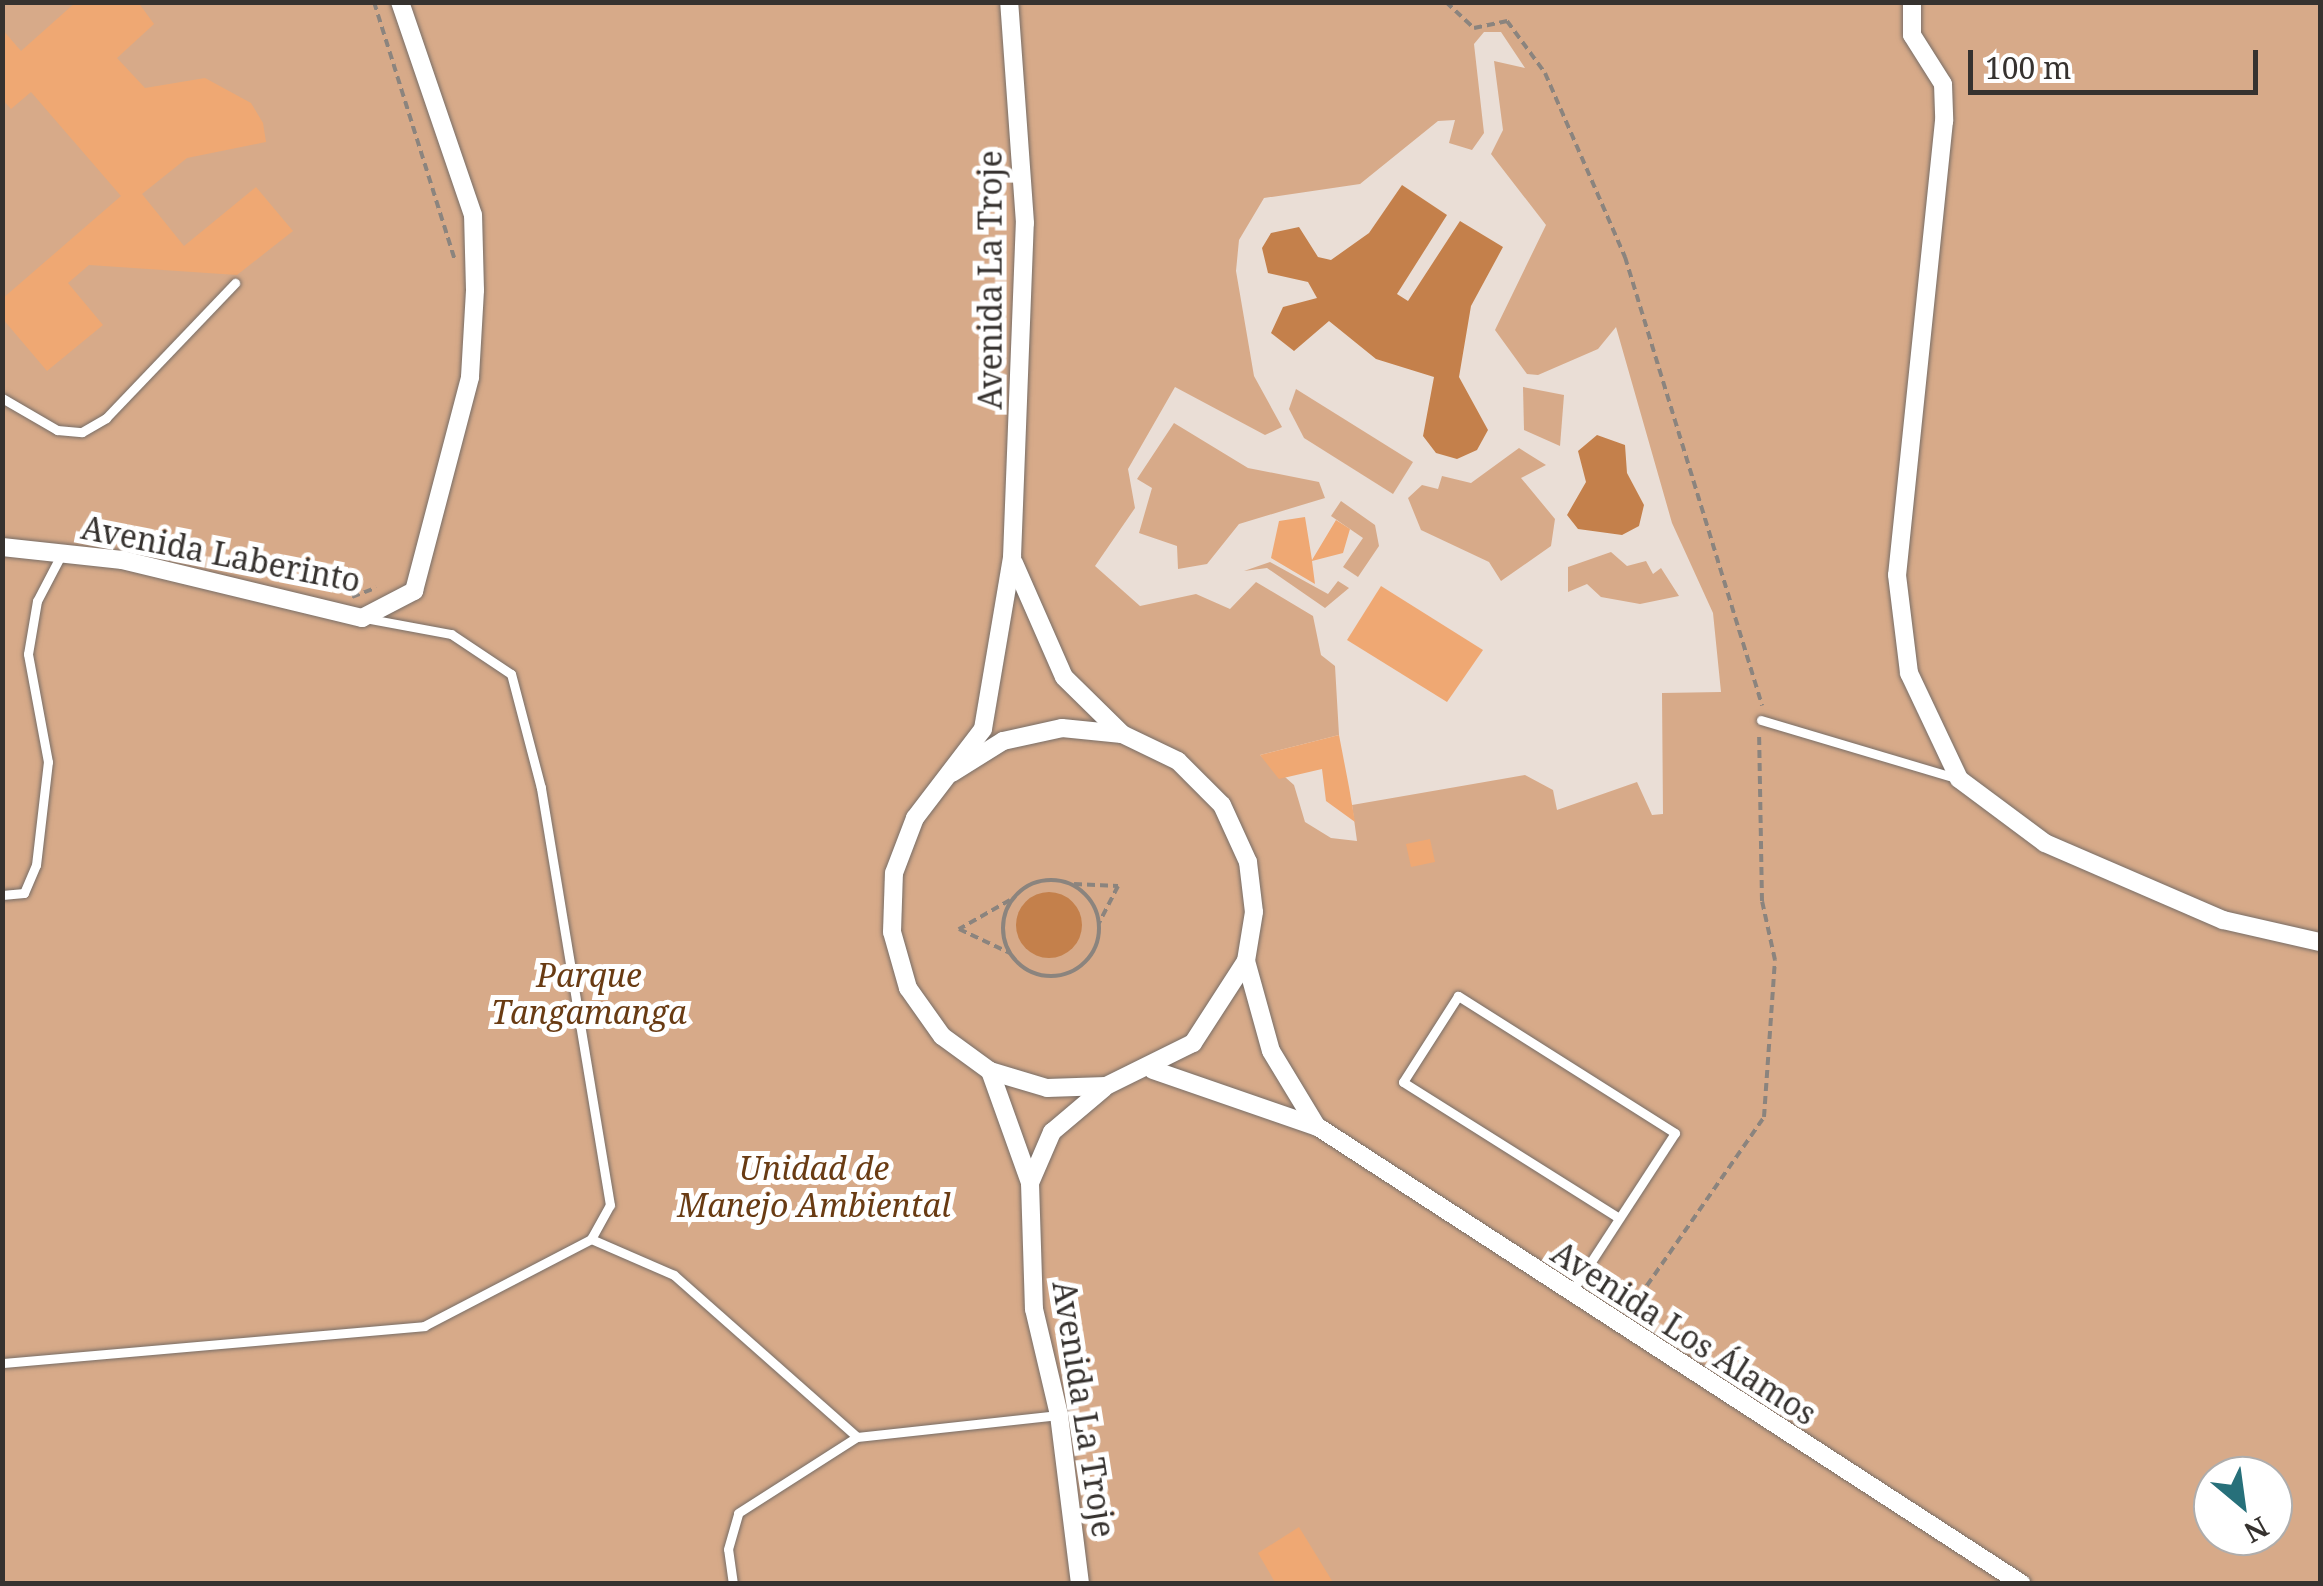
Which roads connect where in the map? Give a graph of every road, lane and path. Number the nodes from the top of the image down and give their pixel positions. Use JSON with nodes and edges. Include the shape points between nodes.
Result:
{"nodes":[{"id":1,"x":374,"y":2,"type":"edge"},
{"id":2,"x":400,"y":2,"type":"edge"},
{"id":3,"x":1009,"y":2,"type":"edge"},
{"id":4,"x":1446,"y":2,"type":"edge"},
{"id":5,"x":1912,"y":2,"type":"edge"},
{"id":6,"x":459,"y":274,"type":"dead end"},
{"id":7,"x":235,"y":282,"type":"dead end"},
{"id":8,"x":2,"y":398,"type":"edge"},
{"id":9,"x":2,"y":547,"type":"edge"},
{"id":10,"x":62,"y":552,"type":"junction"},
{"id":11,"x":1012,"y":558,"type":"junction"},
{"id":12,"x":382,"y":586,"type":"dead end"},
{"id":13,"x":346,"y":599,"type":"dead end"},
{"id":14,"x":362,"y":618,"type":"junction"},
{"id":15,"x":1760,"y":720,"type":"junction"},
{"id":16,"x":1122,"y":734,"type":"junction"},
{"id":17,"x":952,"y":773,"type":"junction"},
{"id":18,"x":1959,"y":779,"type":"junction"},
{"id":19,"x":1071,"y":884,"type":"junction"},
{"id":20,"x":2,"y":895,"type":"edge"},
{"id":21,"x":1014,"y":897,"type":"junction"},
{"id":22,"x":1099,"y":923,"type":"junction"},
{"id":23,"x":2320,"y":942,"type":"edge"},
{"id":24,"x":1010,"y":954,"type":"junction"},
{"id":25,"x":1246,"y":961,"type":"junction"},
{"id":26,"x":1153,"y":1070,"type":"junction"},
{"id":27,"x":990,"y":1071,"type":"junction"},
{"id":28,"x":1106,"y":1086,"type":"junction"},
{"id":29,"x":1318,"y":1127,"type":"junction"},
{"id":30,"x":1030,"y":1183,"type":"junction"},
{"id":31,"x":1619,"y":1218,"type":"junction"},
{"id":32,"x":591,"y":1239,"type":"junction"},
{"id":33,"x":1568,"y":1296,"type":"junction"},
{"id":34,"x":1617,"y":1327,"type":"junction"},
{"id":35,"x":2,"y":1363,"type":"edge"},
{"id":36,"x":1059,"y":1415,"type":"junction"},
{"id":37,"x":857,"y":1438,"type":"junction"},
{"id":38,"x":733,"y":1584,"type":"edge"},
{"id":39,"x":1080,"y":1584,"type":"edge"},
{"id":40,"x":2022,"y":1584,"type":"edge"}],
"edges":[{"from":1,"to":6,"type":"path"},
{"from":2,"to":14,"type":"street","name":"Avenida Laberinto","via":[[473,215],[470,378],[414,591]]},
{"from":3,"to":11,"type":"street","name":"Avenida La Troje","via":[[1025,224]]},
{"from":4,"to":15,"type":"path","via":[[1474,28],[1508,21],[1546,74],[1625,256],[1741,616]]},
{"from":5,"to":18,"type":"street","via":[[1912,35],[1943,84],[1944,121],[1900,528],[1900,622],[1908,673]]},
{"from":7,"to":8,"type":"lane","via":[[106,418],[82,432],[57,430]]},
{"from":9,"to":10,"type":"street","name":"Avenida Laberinto"},
{"from":10,"to":14,"type":"street","name":"Avenida Laberinto"},
{"from":10,"to":20,"type":"lane","via":[[38,601],[28,654],[48,762],[36,865],[24,893]]},
{"from":11,"to":16,"type":"street","name":"Avenida La Troje","via":[[1064,678]]},
{"from":11,"to":17,"type":"street","name":"Avenida La Troje","via":[[996,684],[983,729]]},
{"from":12,"to":13,"type":"path"},
{"from":14,"to":32,"type":"lane","via":[[452,634],[511,674],[541,788],[610,1205]]},
{"from":15,"to":18,"type":"lane"},
{"from":15,"to":34,"type":"path","via":[[1762,901],[1775,960],[1764,1118]]},
{"from":16,"to":17,"type":"street","via":[[1062,728],[1003,741]]},
{"from":16,"to":25,"type":"street","via":[[1178,761],[1222,805],[1248,862]]},
{"from":17,"to":27,"type":"street","via":[[915,818],[894,873],[892,932],[908,988],[942,1036]]},
{"from":18,"to":23,"type":"street","via":[[2045,843],[2223,920]]},
{"from":19,"to":21,"type":"path","via":[[1034,883]]},
{"from":19,"to":22,"type":"path"},
{"from":19,"to":22,"type":"path","via":[[1118,886]]},
{"from":21,"to":24,"type":"path","via":[[1003,925]]},
{"from":21,"to":24,"type":"path","via":[[959,929]]},
{"from":22,"to":24,"type":"path","via":[[1088,958],[1064,974],[1034,972]]},
{"from":25,"to":26,"type":"street","via":[[1225,1006]]},
{"from":25,"to":29,"type":"street","name":"Avenida Los Álamos","via":[[1271,1051]]},
{"from":26,"to":28,"type":"street"},
{"from":26,"to":29,"type":"street","name":"Avenida Los Álamos"},
{"from":27,"to":28,"type":"street","via":[[1046,1088]]},
{"from":27,"to":30,"type":"street","name":"Avenida La Troje"},
{"from":28,"to":30,"type":"street","name":"Avenida La Troje","via":[[1052,1132]]},
{"from":29,"to":33,"type":"street","name":"Avenida Los Álamos"},
{"from":30,"to":36,"type":"street","name":"Avenida La Troje","via":[[1034,1309]]},
{"from":31,"to":31,"type":"lane","via":[[1675,1133],[1458,996],[1403,1082]]},
{"from":31,"to":33,"type":"lane"},
{"from":32,"to":35,"type":"lane","via":[[424,1326]]},
{"from":32,"to":37,"type":"lane","via":[[674,1275]]},
{"from":33,"to":34,"type":"street","name":"Avenida Los Álamos"},
{"from":34,"to":40,"type":"street","name":"Avenida Los Álamos"},
{"from":36,"to":37,"type":"lane"},
{"from":36,"to":39,"type":"street","name":"Avenida La Troje"},
{"from":37,"to":38,"type":"lane","via":[[738,1513],[728,1549]]}]}
